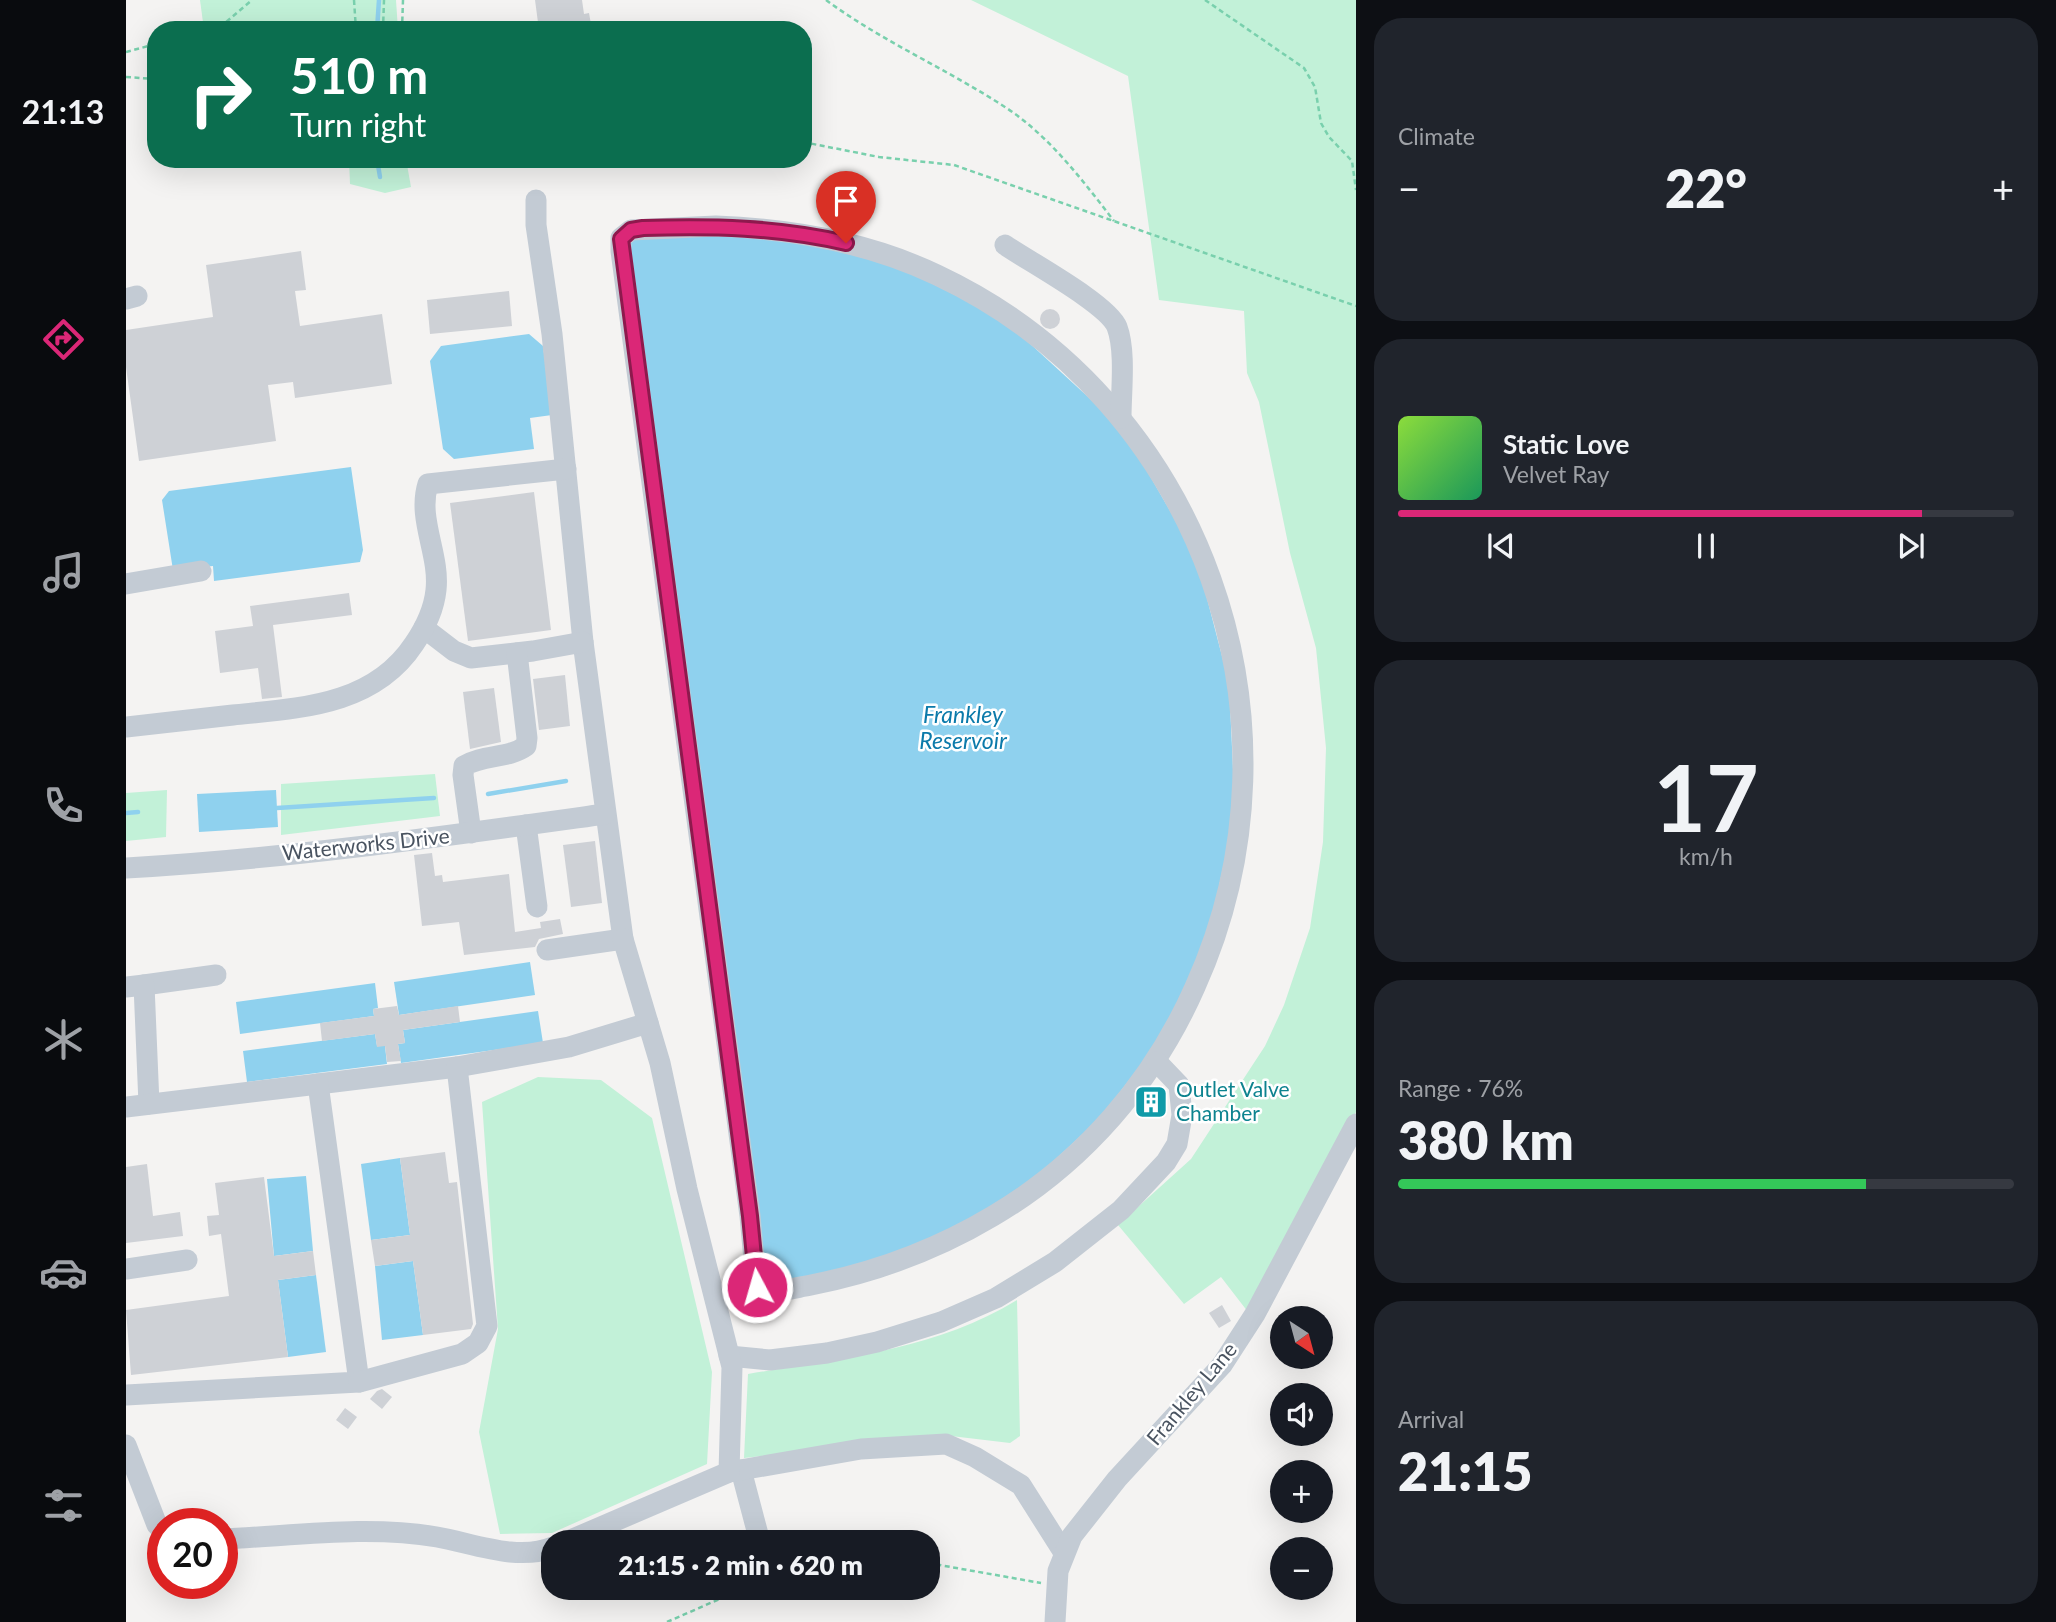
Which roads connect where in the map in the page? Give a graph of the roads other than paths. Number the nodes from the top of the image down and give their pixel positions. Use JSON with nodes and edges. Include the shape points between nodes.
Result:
{"nodes":[{"id":1,"x":537,"y":200,"type":"dead end"},
{"id":2,"x":1005,"y":245,"type":"dead end"},
{"id":3,"x":1121,"y":418,"type":"junction"},
{"id":4,"x":566,"y":469,"type":"junction"},
{"id":5,"x":201,"y":572,"type":"dead end"},
{"id":6,"x":126,"y":584,"type":"edge"},
{"id":7,"x":424,"y":628,"type":"junction"},
{"id":8,"x":583,"y":642,"type":"junction"},
{"id":9,"x":517,"y":653,"type":"junction"},
{"id":10,"x":126,"y":727,"type":"edge"},
{"id":11,"x":605,"y":814,"type":"junction"},
{"id":12,"x":526,"y":825,"type":"junction"},
{"id":13,"x":471,"y":833,"type":"junction"},
{"id":14,"x":126,"y":868,"type":"edge"},
{"id":15,"x":537,"y":907,"type":"dead end"},
{"id":16,"x":623,"y":939,"type":"junction"},
{"id":17,"x":547,"y":950,"type":"dead end"},
{"id":18,"x":216,"y":975,"type":"dead end"},
{"id":19,"x":135,"y":986,"type":"edge"},
{"id":20,"x":648,"y":1023,"type":"junction"},
{"id":21,"x":1157,"y":1062,"type":"junction"},
{"id":22,"x":457,"y":1067,"type":"junction"},
{"id":23,"x":318,"y":1084,"type":"junction"},
{"id":24,"x":149,"y":1104,"type":"junction"},
{"id":25,"x":126,"y":1107,"type":"edge"},
{"id":26,"x":1356,"y":1124,"type":"edge"},
{"id":27,"x":187,"y":1260,"type":"dead end"},
{"id":28,"x":126,"y":1269,"type":"edge"},
{"id":29,"x":729,"y":1356,"type":"junction"},
{"id":30,"x":359,"y":1381,"type":"junction"},
{"id":31,"x":126,"y":1395,"type":"edge"},
{"id":32,"x":126,"y":1445,"type":"edge"},
{"id":33,"x":735,"y":1471,"type":"junction"},
{"id":34,"x":150,"y":1508,"type":"edge"},
{"id":35,"x":595,"y":1530,"type":"edge"},
{"id":36,"x":756,"y":1530,"type":"edge"},
{"id":37,"x":238,"y":1538,"type":"edge"},
{"id":38,"x":541,"y":1548,"type":"edge"},
{"id":39,"x":1064,"y":1553,"type":"junction"},
{"id":40,"x":1055,"y":1622,"type":"edge"}],
"edges":[{"from":1,"to":4,"type":"street","via":[[536,225]]},
{"from":2,"to":3,"type":"street","via":[[1097,304],[1116,325]]},
{"from":3,"to":21,"type":"street","via":[[1155,462],[1202,548],[1234,660],[1242,725],[1239,846],[1226,906],[1208,959]]},
{"from":3,"to":21,"type":"street","via":[[1074,366],[1023,325],[937,274],[864,247],[796,233],[716,226],[643,228],[631,230],[621,239],[757,1287],[763,1293],[773,1293],[862,1273],[962,1234],[1009,1206],[1076,1154]]},
{"from":4,"to":7,"type":"street","via":[[428,484],[424,498],[436,591]]},
{"from":4,"to":8,"type":"street"},
{"from":5,"to":6,"type":"street"},
{"from":7,"to":9,"type":"street","via":[[471,658]]},
{"from":7,"to":10,"type":"street","via":[[402,662],[369,687],[342,698],[293,709]]},
{"from":8,"to":9,"type":"street"},
{"from":8,"to":11,"type":"street"},
{"from":9,"to":13,"type":"street","via":[[526,746],[464,766]]},
{"from":11,"to":12,"type":"street","name":"Waterworks Drive"},
{"from":11,"to":16,"type":"street"},
{"from":12,"to":13,"type":"street","name":"Waterworks Drive"},
{"from":12,"to":15,"type":"street"},
{"from":13,"to":14,"type":"street","name":"Waterworks Drive"},
{"from":16,"to":17,"type":"street"},
{"from":16,"to":20,"type":"street"},
{"from":18,"to":19,"type":"street"},
{"from":19,"to":24,"type":"street"},
{"from":20,"to":22,"type":"street","via":[[569,1046]]},
{"from":20,"to":29,"type":"street"},
{"from":21,"to":29,"type":"street","via":[[1179,1085],[1182,1115],[1177,1144],[1121,1210],[1055,1262],[996,1298],[877,1342],[770,1360]]},
{"from":22,"to":23,"type":"street"},
{"from":22,"to":30,"type":"street","via":[[487,1326],[478,1343],[462,1354]]},
{"from":23,"to":24,"type":"street"},
{"from":23,"to":30,"type":"street"},
{"from":24,"to":25,"type":"street"},
{"from":26,"to":39,"type":"street","name":"Frankley Lane","via":[[1255,1314],[1222,1365],[1117,1479]]},
{"from":27,"to":28,"type":"street"},
{"from":29,"to":33,"type":"street"},
{"from":30,"to":31,"type":"street"},
{"from":32,"to":34,"type":"street"},
{"from":33,"to":35,"type":"street"},
{"from":33,"to":36,"type":"street"},
{"from":33,"to":39,"type":"street","via":[[861,1449],[946,1444],[1021,1485]]},
{"from":37,"to":38,"type":"street","via":[[389,1531],[437,1536],[505,1552]]},
{"from":39,"to":40,"type":"street","name":"Frankley Lane","via":[[1055,1585]]}]}
